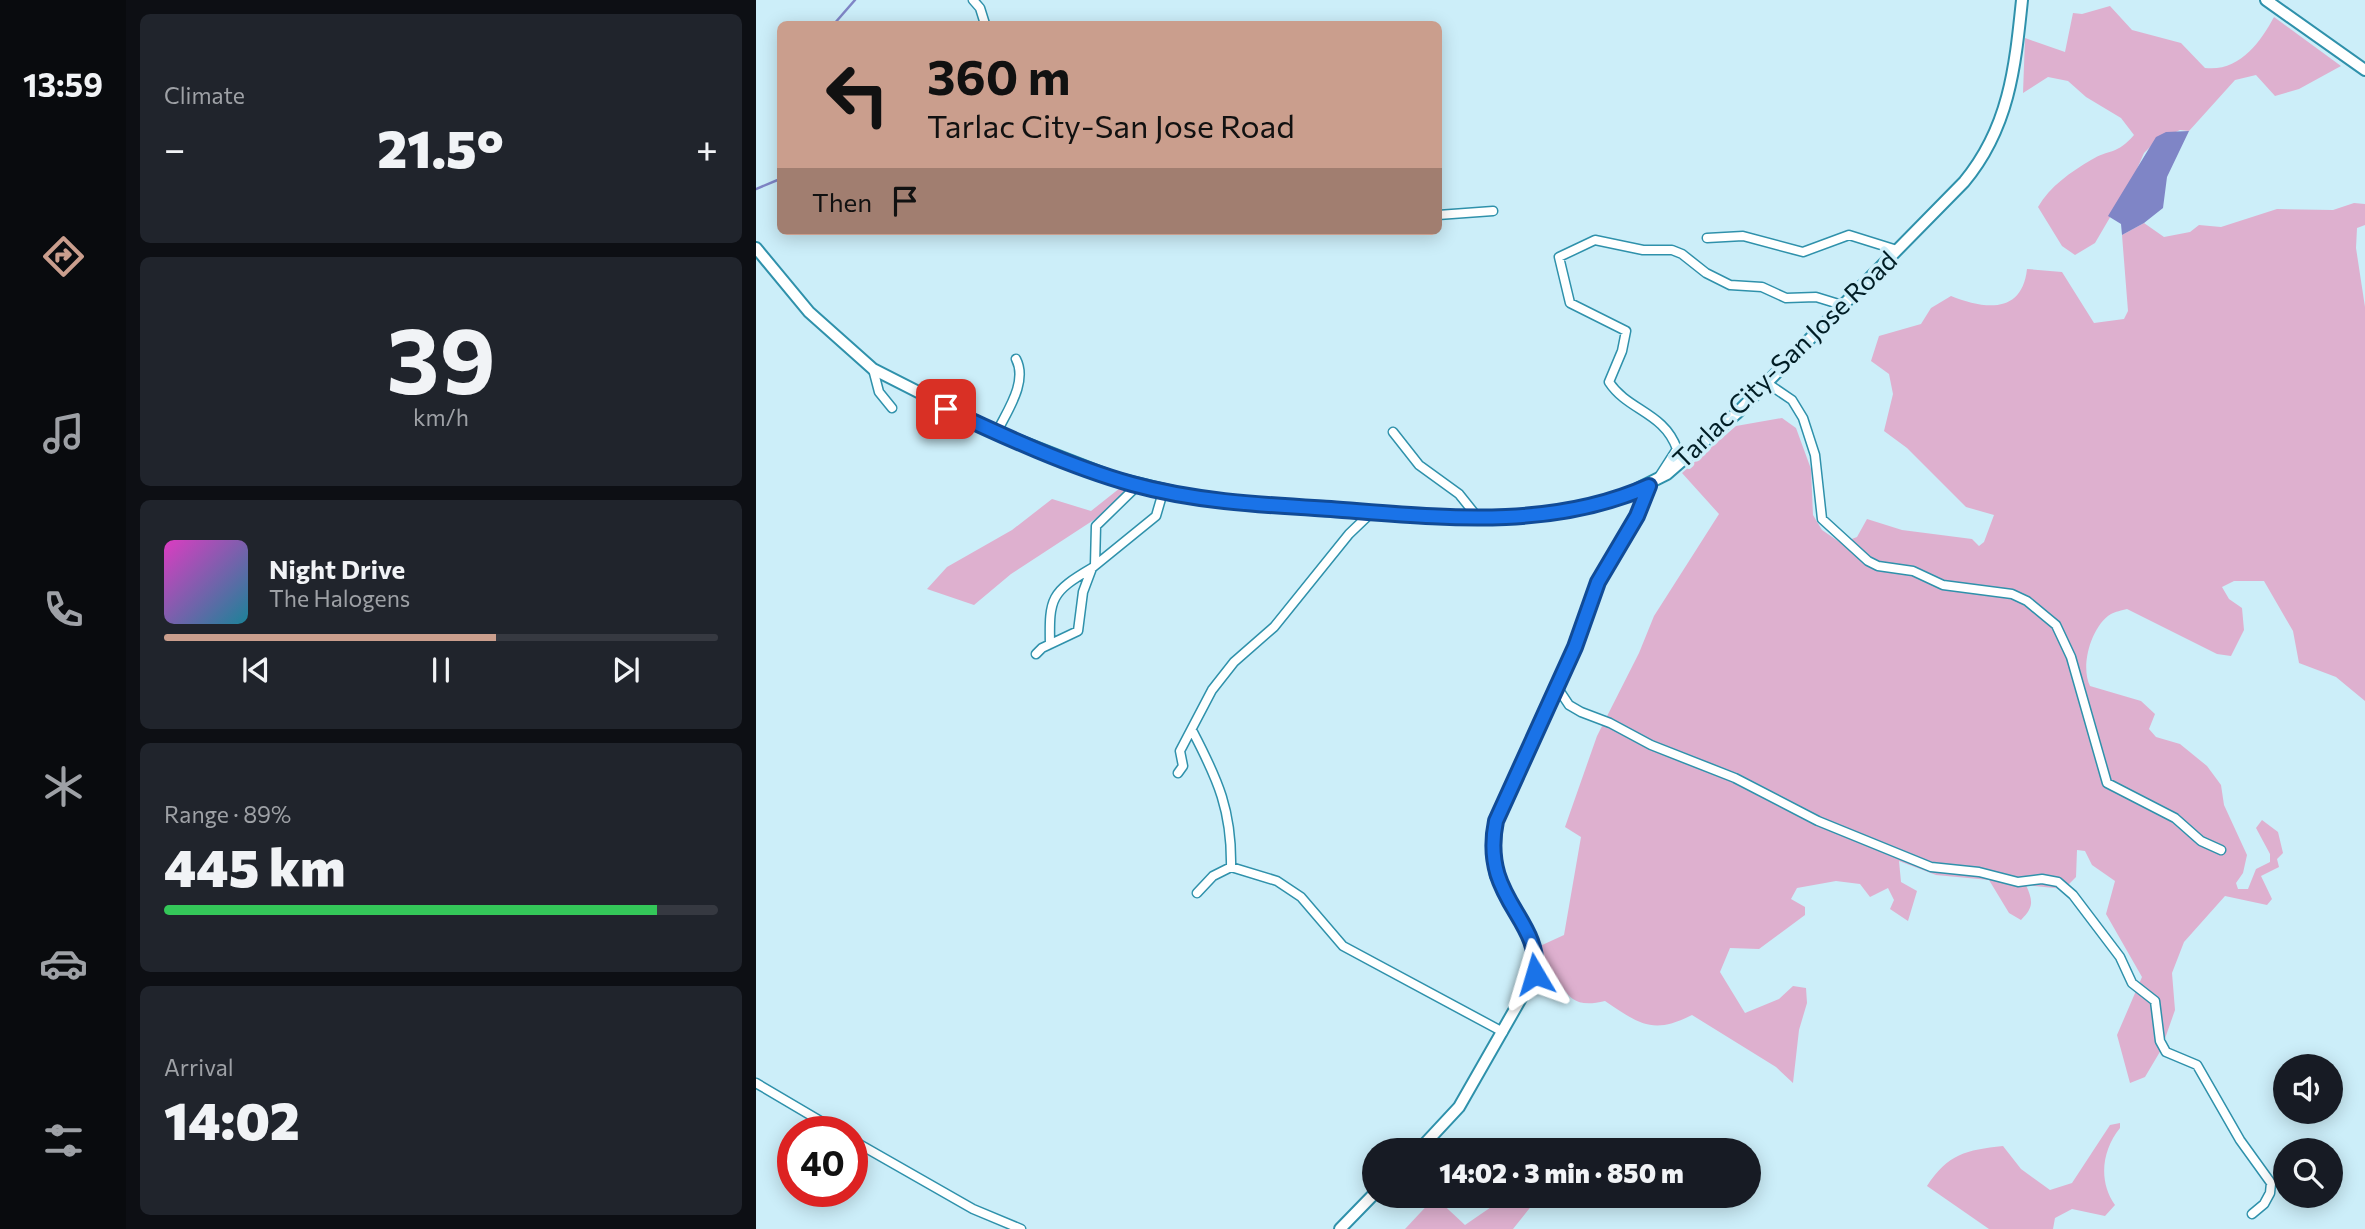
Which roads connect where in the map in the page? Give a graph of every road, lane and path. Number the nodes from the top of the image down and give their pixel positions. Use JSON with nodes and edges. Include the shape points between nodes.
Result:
{"nodes":[{"id":1,"x":972,"y":0,"type":"edge"},
{"id":2,"x":2022,"y":0,"type":"edge"},
{"id":3,"x":2266,"y":0,"type":"edge"},
{"id":4,"x":984,"y":21,"type":"edge"},
{"id":5,"x":2365,"y":70,"type":"edge"},
{"id":6,"x":1493,"y":212,"type":"dead end"},
{"id":7,"x":1442,"y":215,"type":"edge"},
{"id":8,"x":1707,"y":238,"type":"dead end"},
{"id":9,"x":756,"y":248,"type":"edge"},
{"id":10,"x":1898,"y":250,"type":"junction"},
{"id":11,"x":1842,"y":305,"type":"junction"},
{"id":12,"x":1016,"y":359,"type":"dead end"},
{"id":13,"x":873,"y":369,"type":"junction"},
{"id":14,"x":1767,"y":383,"type":"junction"},
{"id":15,"x":892,"y":408,"type":"dead end"},
{"id":16,"x":997,"y":432,"type":"junction"},
{"id":17,"x":1393,"y":432,"type":"dead end"},
{"id":18,"x":1652,"y":484,"type":"junction"},
{"id":19,"x":1137,"y":485,"type":"junction"},
{"id":20,"x":1163,"y":492,"type":"junction"},
{"id":21,"x":1372,"y":512,"type":"junction"},
{"id":22,"x":1479,"y":519,"type":"junction"},
{"id":23,"x":1093,"y":566,"type":"junction"},
{"id":24,"x":1049,"y":644,"type":"junction"},
{"id":25,"x":1036,"y":654,"type":"dead end"},
{"id":26,"x":1557,"y":687,"type":"junction"},
{"id":27,"x":1192,"y":732,"type":"junction"},
{"id":28,"x":1178,"y":773,"type":"dead end"},
{"id":29,"x":2221,"y":850,"type":"dead end"},
{"id":30,"x":1231,"y":867,"type":"junction"},
{"id":31,"x":1197,"y":893,"type":"dead end"},
{"id":32,"x":1503,"y":1032,"type":"junction"},
{"id":33,"x":756,"y":1083,"type":"edge"},
{"id":34,"x":812,"y":1116,"type":"edge"},
{"id":35,"x":1430,"y":1138,"type":"edge"},
{"id":36,"x":868,"y":1149,"type":"edge"},
{"id":37,"x":1362,"y":1206,"type":"edge"},
{"id":38,"x":2252,"y":1214,"type":"dead end"},
{"id":39,"x":1021,"y":1229,"type":"edge"},
{"id":40,"x":1340,"y":1229,"type":"edge"}],
"edges":[{"from":1,"to":4,"type":"street"},
{"from":2,"to":10,"type":"main road","name":"Tarlac City-San Jose Road","via":[[2012,87],[1990,146],[1964,182]]},
{"from":3,"to":5,"type":"main road"},
{"from":6,"to":7,"type":"street"},
{"from":8,"to":10,"type":"street","via":[[1742,236],[1803,251],[1849,234]]},
{"from":9,"to":13,"type":"main road","name":"Tarlac City-San Jose Road","via":[[809,312]]},
{"from":10,"to":11,"type":"main road","name":"Tarlac City-San Jose Road"},
{"from":11,"to":14,"type":"main road","name":"Tarlac City-San Jose Road"},
{"from":11,"to":18,"type":"street","via":[[1816,297],[1786,298],[1762,287],[1730,285],[1672,250],[1643,250],[1595,240],[1559,257],[1570,303],[1626,331],[1609,382],[1618,395],[1650,413],[1672,435],[1677,449]]},
{"from":12,"to":16,"type":"street","via":[[1020,381]]},
{"from":13,"to":15,"type":"street","via":[[879,392]]},
{"from":13,"to":16,"type":"main road","name":"Tarlac City-San Jose Road"},
{"from":14,"to":18,"type":"main road","name":"Tarlac City-San Jose Road","via":[[1687,459]]},
{"from":14,"to":29,"type":"street","via":[[1792,401],[1803,418],[1815,455],[1825,523],[1878,566],[1913,571],[1943,584],[2012,594],[2042,612],[2063,637],[2107,783],[2175,818],[2201,841]]},
{"from":16,"to":19,"type":"main road","name":"Tarlac City-San Jose Road"},
{"from":17,"to":22,"type":"street","via":[[1419,466],[1459,494]]},
{"from":18,"to":22,"type":"main road","name":"Tarlac City-San Jose Road","via":[[1576,508]]},
{"from":18,"to":26,"type":"main road","via":[[1598,582]]},
{"from":19,"to":20,"type":"main road","name":"Tarlac City-San Jose Road"},
{"from":19,"to":23,"type":"street","via":[[1096,526]]},
{"from":20,"to":21,"type":"main road","name":"Tarlac City-San Jose Road","via":[[1266,506]]},
{"from":20,"to":23,"type":"street","via":[[1156,516]]},
{"from":21,"to":22,"type":"main road","name":"Tarlac City-San Jose Road"},
{"from":21,"to":27,"type":"street","via":[[1274,627],[1234,662],[1212,690]]},
{"from":23,"to":24,"type":"street","via":[[1069,582],[1052,603]]},
{"from":23,"to":24,"type":"street","via":[[1083,592],[1078,631]]},
{"from":24,"to":25,"type":"street"},
{"from":26,"to":32,"type":"main road","via":[[1498,811],[1492,843],[1499,884],[1537,957],[1533,981]]},
{"from":26,"to":38,"type":"street","via":[[1565,701],[1581,712],[1919,862],[2007,881],[2049,880],[2064,886],[2120,957],[2132,983],[2155,1001],[2160,1041],[2166,1052],[2197,1065],[2240,1140],[2265,1172],[2270,1193]]},
{"from":27,"to":28,"type":"street","via":[[1180,751]]},
{"from":27,"to":30,"type":"street","via":[[1217,778],[1231,831]]},
{"from":30,"to":31,"type":"street","via":[[1213,876]]},
{"from":30,"to":32,"type":"street","via":[[1277,881],[1301,897],[1343,946]]},
{"from":32,"to":35,"type":"main road","via":[[1459,1107]]},
{"from":33,"to":34,"type":"street"},
{"from":36,"to":39,"type":"street","via":[[973,1209]]},
{"from":37,"to":40,"type":"main road"}]}
